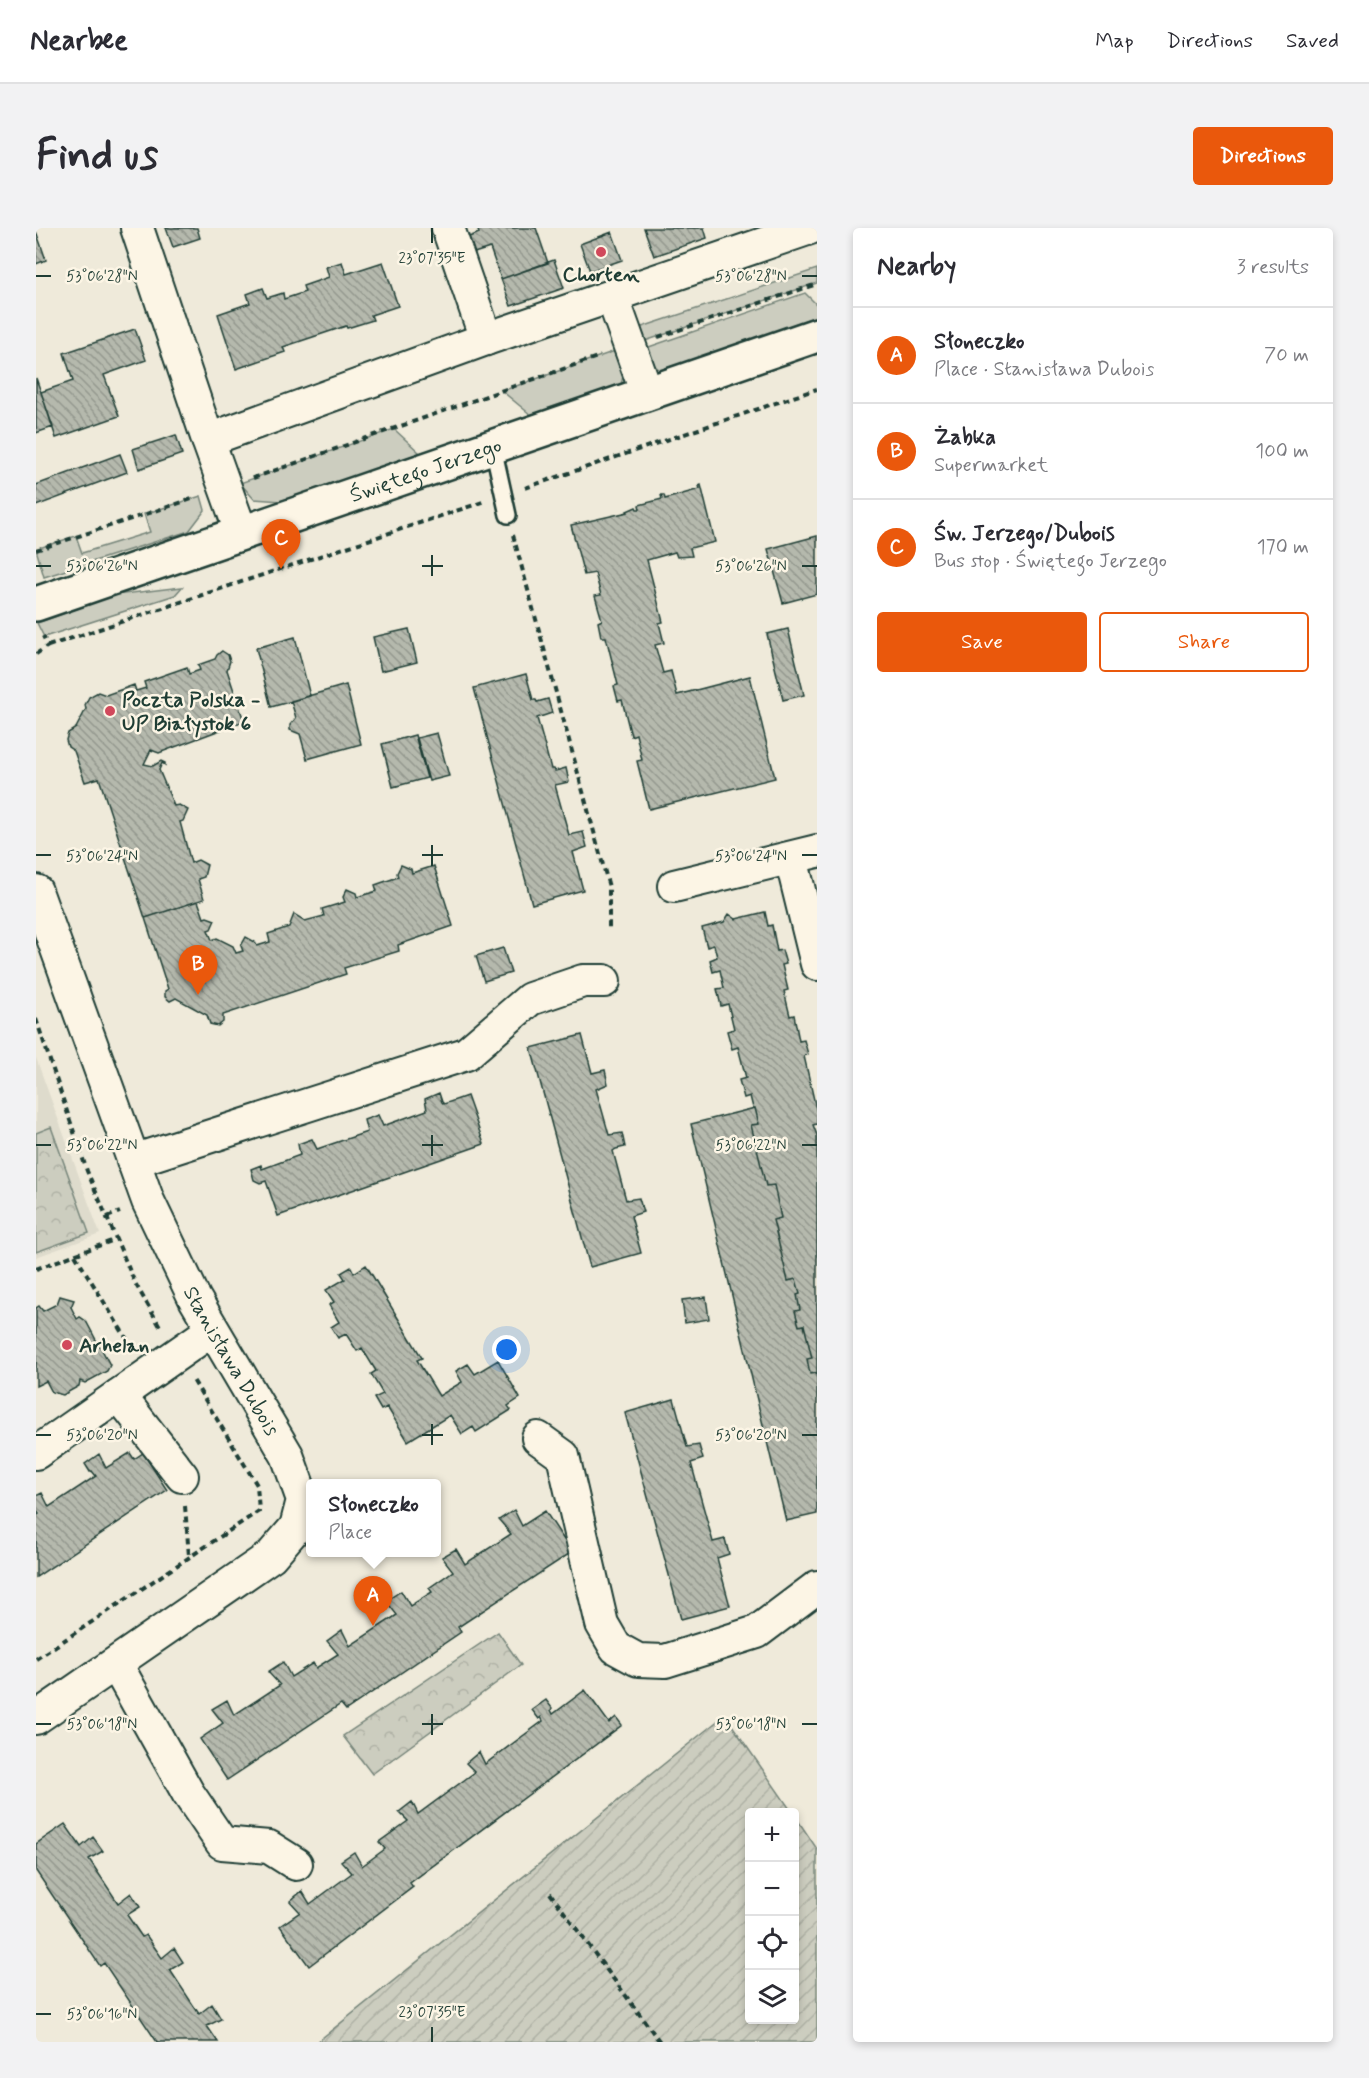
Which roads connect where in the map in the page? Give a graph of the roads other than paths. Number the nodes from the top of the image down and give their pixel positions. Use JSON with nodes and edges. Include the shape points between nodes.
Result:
{"nodes":[{"id":1,"x":137,"y":228,"type":"edge"},
{"id":2,"x":448,"y":228,"type":"edge"},
{"id":3,"x":810,"y":228,"type":"edge"},
{"id":4,"x":612,"y":296,"type":"junction"},
{"id":5,"x":817,"y":335,"type":"edge"},
{"id":6,"x":486,"y":339,"type":"junction"},
{"id":7,"x":647,"y":394,"type":"junction"},
{"id":8,"x":208,"y":440,"type":"junction"},
{"id":9,"x":493,"y":447,"type":"junction"},
{"id":10,"x":508,"y":515,"type":"road end"},
{"id":11,"x":241,"y":532,"type":"junction"},
{"id":12,"x":38,"y":617,"type":"edge"},
{"id":13,"x":804,"y":854,"type":"edge"},
{"id":14,"x":674,"y":886,"type":"dead end"},
{"id":15,"x":36,"y":891,"type":"edge"},
{"id":16,"x":43,"y":933,"type":"edge"},
{"id":17,"x":817,"y":964,"type":"edge"},
{"id":18,"x":604,"y":981,"type":"dead end"},
{"id":19,"x":133,"y":1161,"type":"junction"},
{"id":20,"x":212,"y":1330,"type":"junction"},
{"id":21,"x":119,"y":1395,"type":"junction"},
{"id":22,"x":538,"y":1437,"type":"dead end"},
{"id":23,"x":36,"y":1453,"type":"edge"},
{"id":24,"x":182,"y":1476,"type":"road end"},
{"id":25,"x":805,"y":1596,"type":"edge"},
{"id":26,"x":116,"y":1664,"type":"junction"},
{"id":27,"x":36,"y":1718,"type":"edge"},
{"id":28,"x":296,"y":1864,"type":"dead end"}],
"edges":[{"from":1,"to":8,"type":"street"},
{"from":2,"to":6,"type":"street"},
{"from":3,"to":4,"type":"street"},
{"from":4,"to":6,"type":"street"},
{"from":4,"to":7,"type":"street"},
{"from":5,"to":7,"type":"street","name":"Świętego Jerzego"},
{"from":6,"to":8,"type":"street"},
{"from":7,"to":9,"type":"street","name":"Świętego Jerzego"},
{"from":8,"to":11,"type":"street"},
{"from":9,"to":10,"type":"lane"},
{"from":9,"to":11,"type":"street","name":"Świętego Jerzego"},
{"from":11,"to":12,"type":"street","name":"Świętego Jerzego"},
{"from":13,"to":14,"type":"street"},
{"from":13,"to":17,"type":"street"},
{"from":15,"to":16,"type":"street","name":"Stanisława Dubois"},
{"from":16,"to":19,"type":"street","name":"Stanisława Dubois"},
{"from":18,"to":19,"type":"street","via":[[583,981],[530,999],[466,1054]]},
{"from":19,"to":20,"type":"street","name":"Stanisława Dubois","via":[[148,1201]]},
{"from":20,"to":21,"type":"street"},
{"from":20,"to":26,"type":"street","name":"Stanisława Dubois","via":[[288,1455],[303,1500],[296,1527],[271,1556]]},
{"from":21,"to":23,"type":"street"},
{"from":21,"to":24,"type":"street"},
{"from":22,"to":25,"type":"street","via":[[563,1456],[602,1624],[616,1648],[638,1660],[665,1661],[757,1632]]},
{"from":26,"to":27,"type":"street","name":"Stanisława Dubois"},
{"from":26,"to":28,"type":"street","via":[[188,1792],[222,1843],[269,1847]]}]}
